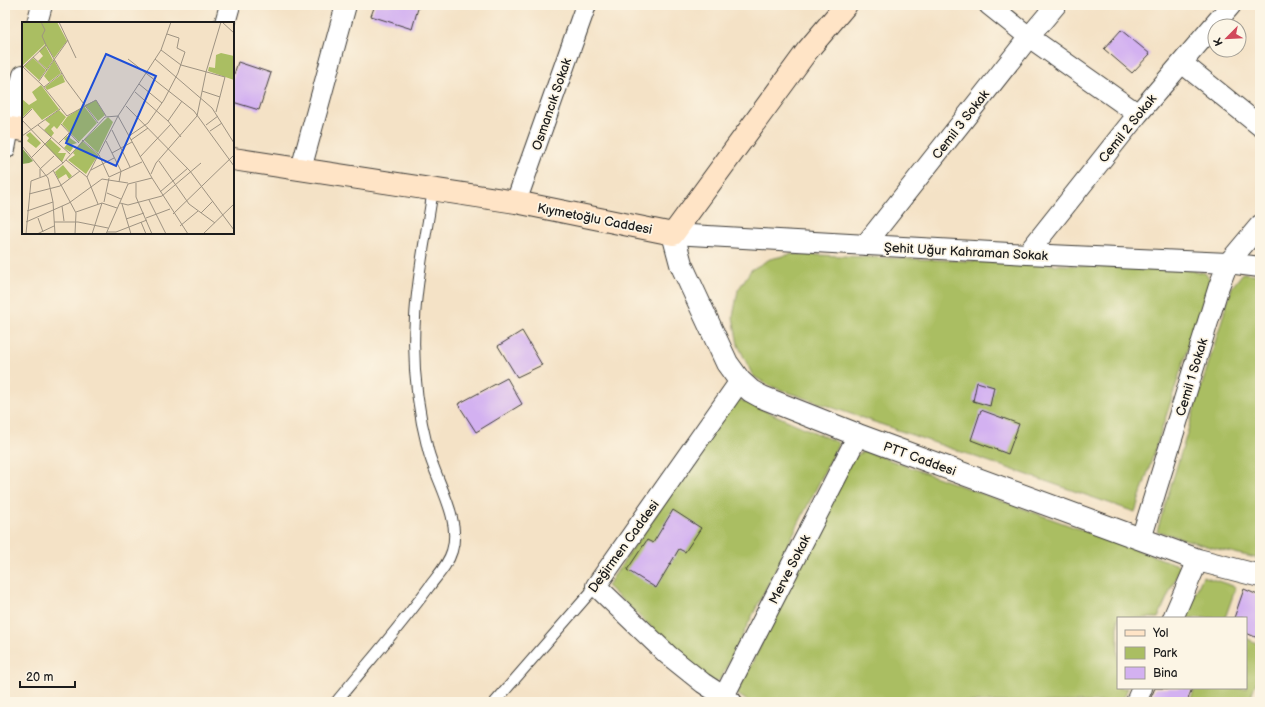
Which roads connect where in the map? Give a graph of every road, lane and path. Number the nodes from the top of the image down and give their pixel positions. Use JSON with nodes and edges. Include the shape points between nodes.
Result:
{"nodes":[{"id":1,"x":42,"y":5,"type":"edge"},
{"id":2,"x":230,"y":5,"type":"edge"},
{"id":3,"x":346,"y":5,"type":"edge"},
{"id":4,"x":586,"y":5,"type":"edge"},
{"id":5,"x":846,"y":5,"type":"edge"},
{"id":6,"x":989,"y":5,"type":"edge"},
{"id":7,"x":1056,"y":5,"type":"edge"},
{"id":8,"x":1231,"y":5,"type":"edge"},
{"id":9,"x":37,"y":22,"type":"edge"},
{"id":10,"x":225,"y":22,"type":"edge"},
{"id":11,"x":1028,"y":36,"type":"junction"},
{"id":12,"x":1182,"y":63,"type":"junction"},
{"id":13,"x":22,"y":79,"type":"edge"},
{"id":14,"x":1138,"y":114,"type":"junction"},
{"id":15,"x":1260,"y":126,"type":"edge"},
{"id":16,"x":10,"y":133,"type":"edge"},
{"id":17,"x":234,"y":159,"type":"edge"},
{"id":18,"x":301,"y":169,"type":"junction"},
{"id":19,"x":433,"y":190,"type":"junction"},
{"id":20,"x":516,"y":202,"type":"junction"},
{"id":21,"x":1260,"y":225,"type":"edge"},
{"id":22,"x":673,"y":234,"type":"junction"},
{"id":23,"x":865,"y":245,"type":"junction"},
{"id":24,"x":1027,"y":254,"type":"junction"},
{"id":25,"x":1228,"y":264,"type":"junction"},
{"id":26,"x":1260,"y":266,"type":"edge"},
{"id":27,"x":740,"y":381,"type":"junction"},
{"id":28,"x":858,"y":436,"type":"junction"},
{"id":29,"x":1141,"y":539,"type":"junction"},
{"id":30,"x":1198,"y":560,"type":"junction"},
{"id":31,"x":1260,"y":576,"type":"edge"},
{"id":32,"x":596,"y":586,"type":"junction"},
{"id":33,"x":1173,"y":617,"type":"edge"},
{"id":34,"x":1142,"y":689,"type":"edge"},
{"id":35,"x":725,"y":700,"type":"edge"},
{"id":36,"x":336,"y":702,"type":"edge"},
{"id":37,"x":495,"y":702,"type":"edge"},
{"id":38,"x":1136,"y":702,"type":"edge"}],
"edges":[{"from":1,"to":9,"type":"street"},
{"from":2,"to":10,"type":"street"},
{"from":3,"to":18,"type":"street"},
{"from":4,"to":20,"type":"street","name":"Osmancık Sokak"},
{"from":5,"to":22,"type":"main road","via":[[807,51]]},
{"from":6,"to":11,"type":"street"},
{"from":7,"to":11,"type":"street","name":"Cemil 3 Sokak"},
{"from":8,"to":12,"type":"street","name":"Cemil 2 Sokak"},
{"from":11,"to":14,"type":"street"},
{"from":11,"to":23,"type":"street","name":"Cemil 3 Sokak"},
{"from":12,"to":14,"type":"street","name":"Cemil 2 Sokak"},
{"from":12,"to":15,"type":"street"},
{"from":13,"to":16,"type":"street"},
{"from":14,"to":24,"type":"street","name":"Cemil 2 Sokak"},
{"from":17,"to":18,"type":"main road","name":"Kıymetoğlu Caddesi"},
{"from":18,"to":19,"type":"main road","name":"Kıymetoğlu Caddesi"},
{"from":19,"to":20,"type":"main road","name":"Kıymetoğlu Caddesi"},
{"from":19,"to":36,"type":"lane","via":[[417,290],[415,376],[428,452],[452,517],[452,550],[449,559],[419,600]]},
{"from":20,"to":22,"type":"main road","name":"Kıymetoğlu Caddesi"},
{"from":21,"to":25,"type":"street","name":"Cemil 1 Sokak"},
{"from":22,"to":23,"type":"street","name":"Şehit Uğur Kahraman Sokak"},
{"from":22,"to":27,"type":"street","name":"PTT Caddesi","via":[[681,264],[699,305],[727,363]]},
{"from":23,"to":24,"type":"street","name":"Şehit Uğur Kahraman Sokak"},
{"from":24,"to":25,"type":"street","name":"Şehit Uğur Kahraman Sokak"},
{"from":25,"to":26,"type":"street","name":"Şehit Uğur Kahraman Sokak"},
{"from":25,"to":29,"type":"street","name":"Cemil 1 Sokak"},
{"from":27,"to":28,"type":"street","name":"PTT Caddesi","via":[[762,397]]},
{"from":27,"to":32,"type":"street","name":"Değirmen Caddesi"},
{"from":28,"to":29,"type":"street","name":"PTT Caddesi"},
{"from":28,"to":35,"type":"street","name":"Merve Sokak"},
{"from":29,"to":30,"type":"street","name":"PTT Caddesi"},
{"from":30,"to":31,"type":"street","name":"PTT Caddesi"},
{"from":30,"to":33,"type":"street"},
{"from":32,"to":35,"type":"street","via":[[668,656]]},
{"from":32,"to":37,"type":"lane","name":"Değirmen Caddesi"},
{"from":34,"to":38,"type":"street"}]}
